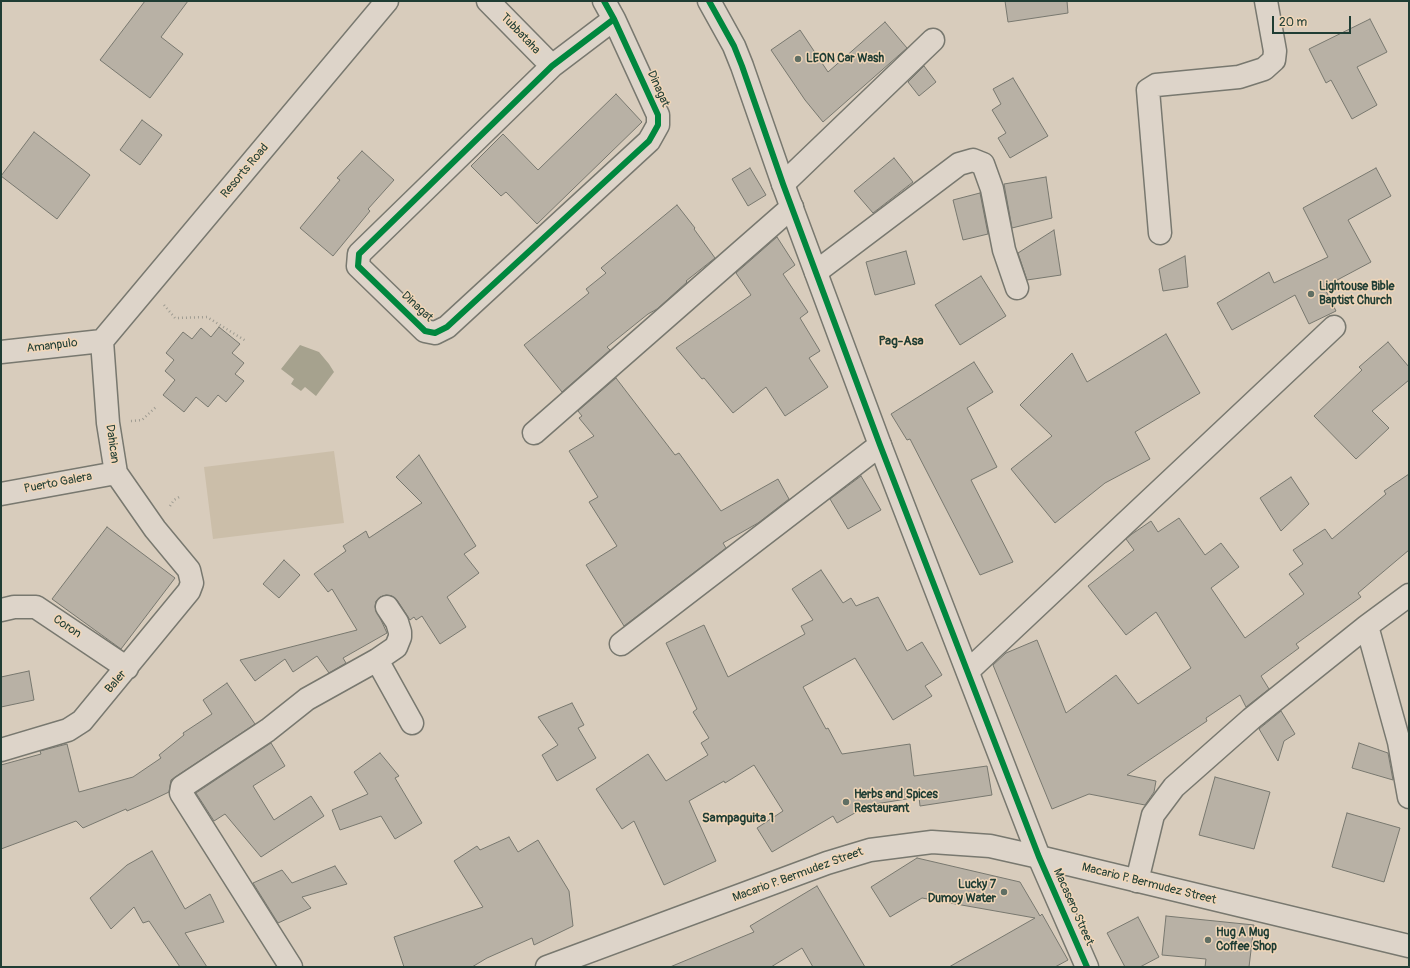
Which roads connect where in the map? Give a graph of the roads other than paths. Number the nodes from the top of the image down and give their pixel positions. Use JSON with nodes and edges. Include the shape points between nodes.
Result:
{"nodes":[{"id":1,"x":387,"y":1,"type":"edge"},
{"id":2,"x":488,"y":1,"type":"edge"},
{"id":3,"x":709,"y":1,"type":"edge"},
{"id":4,"x":1266,"y":1,"type":"edge"},
{"id":5,"x":609,"y":10,"type":"edge"},
{"id":6,"x":933,"y":40,"type":"dead end"},
{"id":7,"x":552,"y":66,"type":"junction"},
{"id":8,"x":783,"y":184,"type":"junction"},
{"id":9,"x":792,"y":207,"type":"junction"},
{"id":10,"x":1160,"y":233,"type":"dead end"},
{"id":11,"x":816,"y":272,"type":"junction"},
{"id":12,"x":1017,"y":288,"type":"dead end"},
{"id":13,"x":1334,"y":327,"type":"dead end"},
{"id":14,"x":102,"y":341,"type":"junction"},
{"id":15,"x":1,"y":352,"type":"edge"},
{"id":16,"x":534,"y":433,"type":"dead end"},
{"id":17,"x":880,"y":445,"type":"junction"},
{"id":18,"x":116,"y":473,"type":"junction"},
{"id":19,"x":1,"y":494,"type":"edge"},
{"id":20,"x":189,"y":570,"type":"joint"},
{"id":21,"x":1409,"y":595,"type":"edge"},
{"id":22,"x":387,"y":607,"type":"dead end"},
{"id":23,"x":1,"y":610,"type":"edge"},
{"id":24,"x":1367,"y":626,"type":"junction"},
{"id":25,"x":621,"y":644,"type":"dead end"},
{"id":26,"x":377,"y":660,"type":"junction"},
{"id":27,"x":127,"y":668,"type":"junction"},
{"id":28,"x":968,"y":671,"type":"junction"},
{"id":29,"x":412,"y":723,"type":"dead end"},
{"id":30,"x":1,"y":750,"type":"edge"},
{"id":31,"x":1409,"y":797,"type":"edge"},
{"id":32,"x":1038,"y":857,"type":"junction"},
{"id":33,"x":1137,"y":881,"type":"junction"},
{"id":34,"x":1409,"y":946,"type":"edge"},
{"id":35,"x":291,"y":967,"type":"edge"},
{"id":36,"x":547,"y":967,"type":"edge"},
{"id":37,"x":1087,"y":967,"type":"edge"}],
"edges":[{"from":1,"to":14,"type":"street","name":"Resorts Road"},
{"from":2,"to":7,"type":"street","name":"Tubbataha"},
{"from":3,"to":8,"type":"street","name":"Macasero Street","via":[[734,46]]},
{"from":4,"to":10,"type":"street","via":[[1275,51],[1274,60],[1264,69],[1239,77],[1156,85],[1148,90]]},
{"from":5,"to":7,"type":"street","name":"Dinagat"},
{"from":5,"to":7,"type":"street","name":"Dinagat","via":[[658,115],[658,125],[649,141],[447,327],[435,333],[425,332],[358,266],[359,254]]},
{"from":6,"to":8,"type":"street"},
{"from":8,"to":9,"type":"street","name":"Macasero Street"},
{"from":9,"to":11,"type":"street","name":"Macasero Street"},
{"from":9,"to":16,"type":"street"},
{"from":11,"to":12,"type":"street","via":[[959,164],[973,160],[983,164],[992,189],[1004,250]]},
{"from":11,"to":17,"type":"street","name":"Macasero Street"},
{"from":13,"to":28,"type":"street"},
{"from":14,"to":15,"type":"street","name":"Amanpulo"},
{"from":14,"to":18,"type":"street","name":"Dahican","via":[[108,422]]},
{"from":17,"to":25,"type":"street"},
{"from":17,"to":28,"type":"street","name":"Macasero Street"},
{"from":18,"to":19,"type":"street","name":"Puerto Galera"},
{"from":18,"to":20,"type":"street","name":"Dahican","via":[[155,529]]},
{"from":20,"to":27,"type":"street","name":"Baler","via":[[192,583],[189,591]]},
{"from":21,"to":24,"type":"street"},
{"from":22,"to":26,"type":"street","via":[[397,622],[400,637],[396,647]]},
{"from":23,"to":27,"type":"street","name":"Coron","via":[[36,607]]},
{"from":24,"to":31,"type":"street","via":[[1399,742]]},
{"from":24,"to":33,"type":"street","via":[[1251,719],[1174,787],[1153,815]]},
{"from":26,"to":29,"type":"street"},
{"from":26,"to":35,"type":"street","via":[[307,699],[268,730],[182,787],[181,793]]},
{"from":27,"to":30,"type":"street","name":"Baler","via":[[74,727]]},
{"from":28,"to":32,"type":"street","name":"Macasero Street"},
{"from":32,"to":33,"type":"street","name":"Macario P. Bermudez Street"},
{"from":32,"to":36,"type":"street","name":"Macario P. Bermudez Street","via":[[990,846],[963,843],[912,844],[870,850],[827,863]]},
{"from":32,"to":37,"type":"street","name":"Macasero Street"},
{"from":33,"to":34,"type":"street","name":"Macario P. Bermudez Street"}]}
